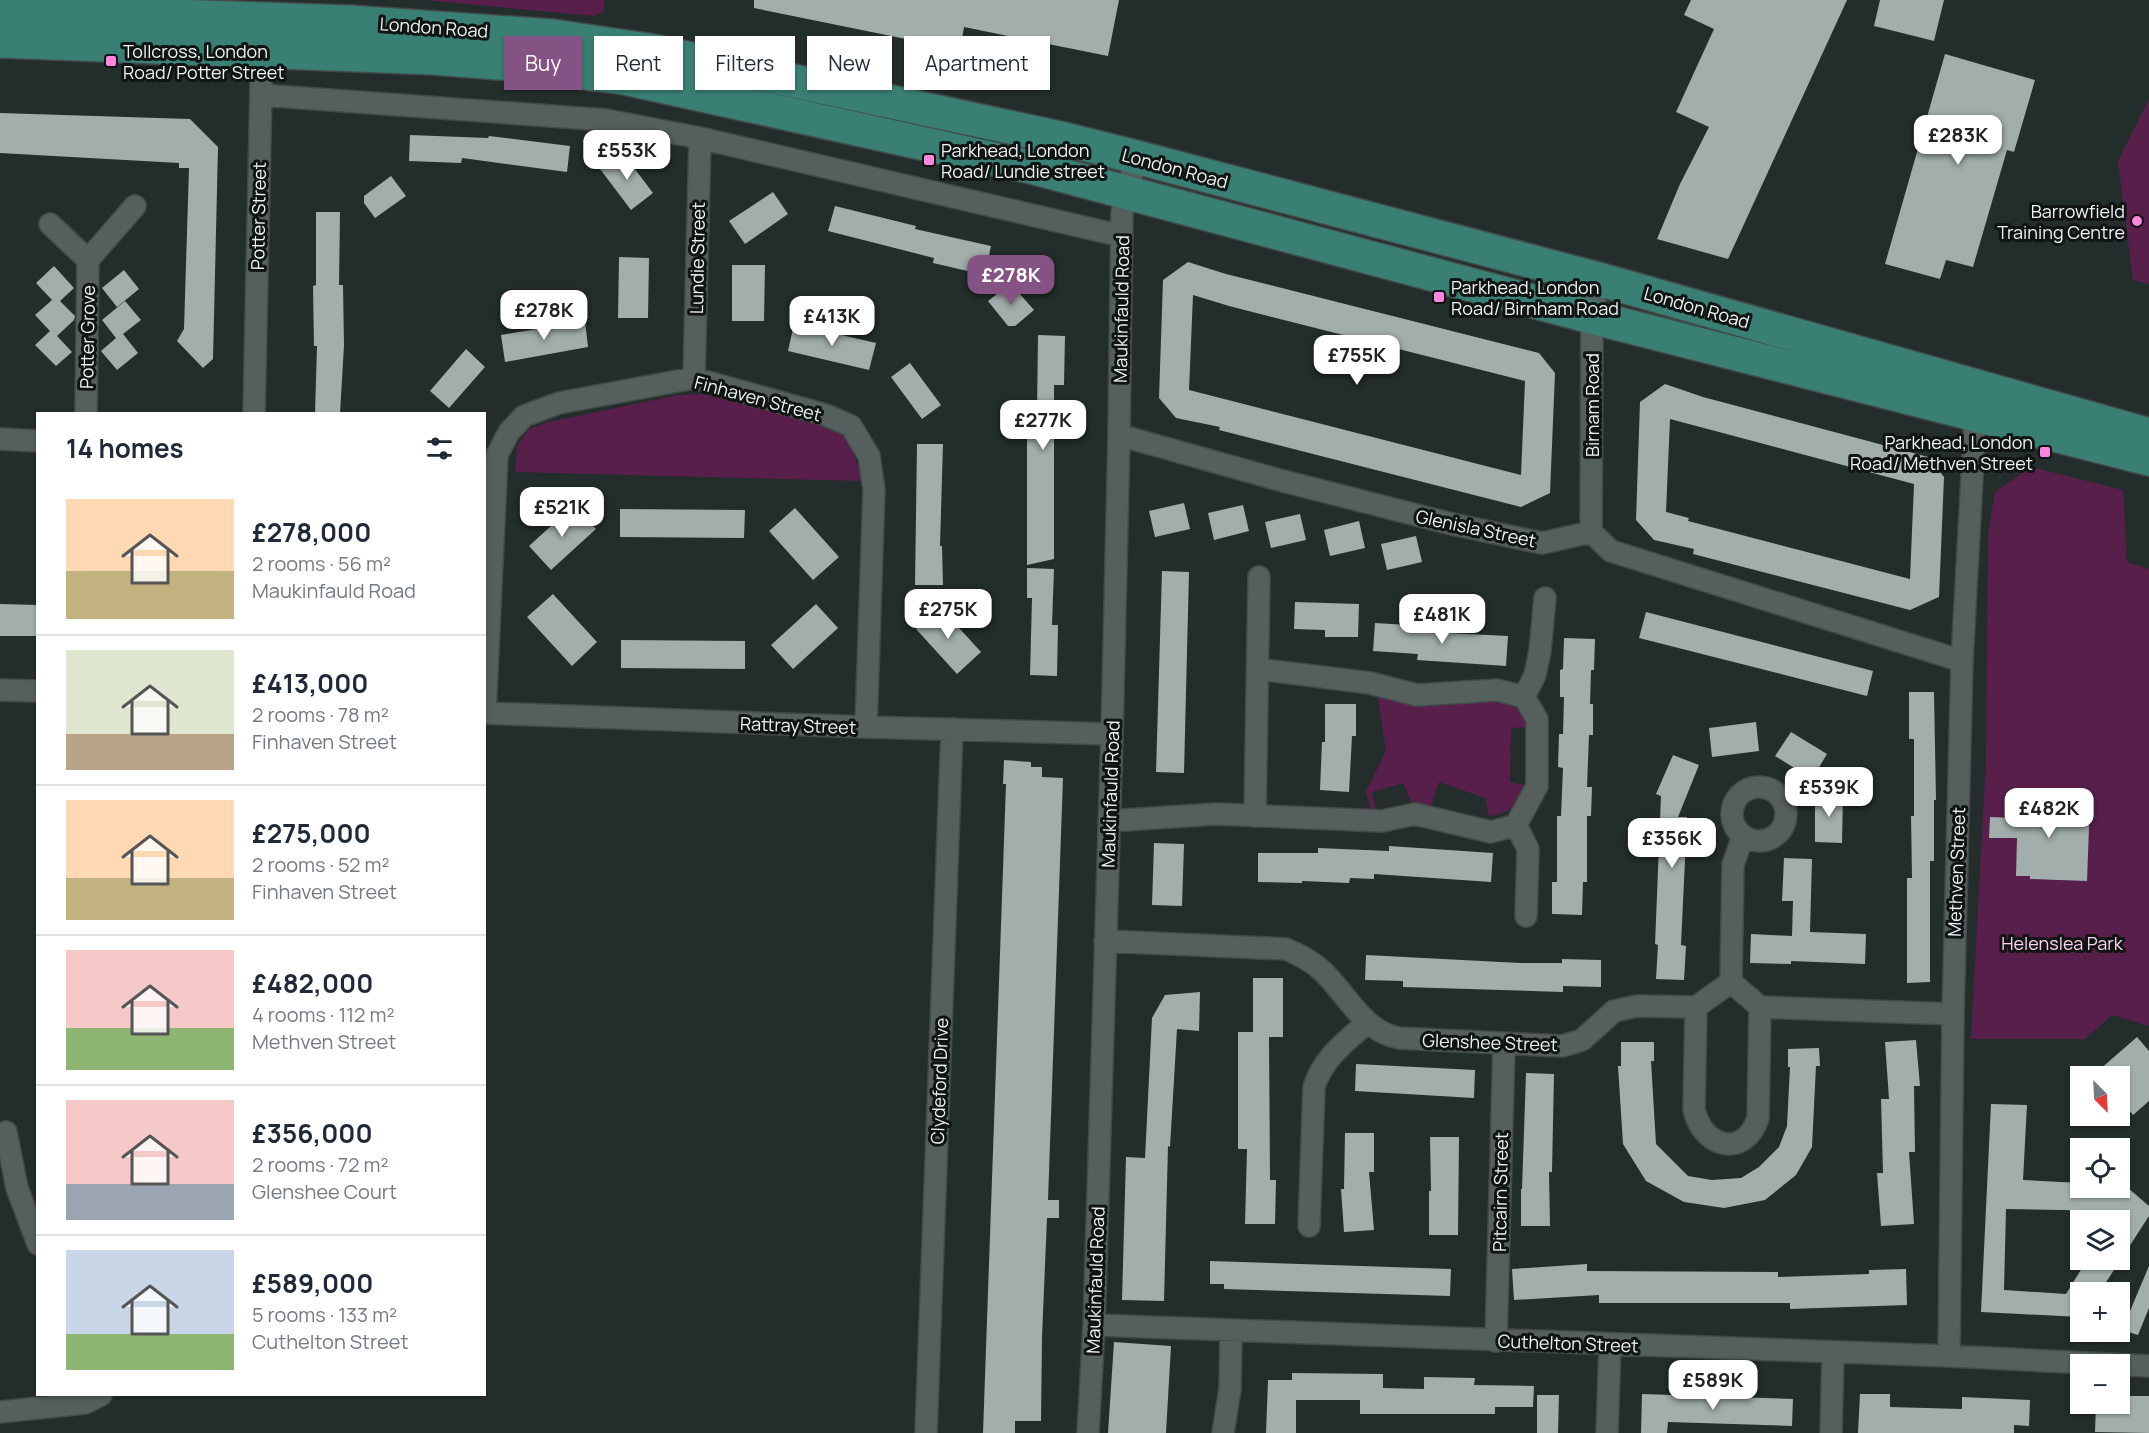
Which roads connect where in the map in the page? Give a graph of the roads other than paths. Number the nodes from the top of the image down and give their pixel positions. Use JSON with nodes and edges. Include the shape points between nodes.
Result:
{"nodes":[{"id":1,"x":0,"y":10,"type":"edge"},
{"id":2,"x":262,"y":34,"type":"junction"},
{"id":3,"x":0,"y":41,"type":"edge"},
{"id":4,"x":261,"y":95,"type":"junction"},
{"id":5,"x":700,"y":138,"type":"junction"},
{"id":6,"x":1136,"y":157,"type":"junction"},
{"id":7,"x":1127,"y":193,"type":"junction"},
{"id":8,"x":135,"y":206,"type":"dead end"},
{"id":9,"x":50,"y":224,"type":"dead end"},
{"id":10,"x":1122,"y":236,"type":"junction"},
{"id":11,"x":88,"y":260,"type":"junction"},
{"id":12,"x":1598,"y":279,"type":"junction"},
{"id":13,"x":1592,"y":317,"type":"junction"},
{"id":14,"x":694,"y":378,"type":"junction"},
{"id":15,"x":1976,"y":401,"type":"junction"},
{"id":16,"x":86,"y":412,"type":"edge"},
{"id":17,"x":254,"y":412,"type":"edge"},
{"id":18,"x":1119,"y":435,"type":"junction"},
{"id":19,"x":2149,"y":435,"type":"edge"},
{"id":20,"x":0,"y":439,"type":"edge"},
{"id":21,"x":36,"y":441,"type":"edge"},
{"id":22,"x":2149,"y":459,"type":"edge"},
{"id":23,"x":1591,"y":532,"type":"junction"},
{"id":24,"x":1259,"y":577,"type":"dead end"},
{"id":25,"x":1545,"y":598,"type":"dead end"},
{"id":26,"x":1962,"y":661,"type":"junction"},
{"id":27,"x":1258,"y":669,"type":"junction"},
{"id":28,"x":0,"y":690,"type":"edge"},
{"id":29,"x":36,"y":691,"type":"edge"},
{"id":30,"x":486,"y":692,"type":"edge"},
{"id":31,"x":1524,"y":696,"type":"junction"},
{"id":32,"x":486,"y":713,"type":"edge"},
{"id":33,"x":866,"y":727,"type":"junction"},
{"id":34,"x":952,"y":729,"type":"junction"},
{"id":35,"x":1112,"y":734,"type":"junction"},
{"id":36,"x":1255,"y":816,"type":"junction"},
{"id":37,"x":1109,"y":821,"type":"junction"},
{"id":38,"x":1516,"y":825,"type":"junction"},
{"id":39,"x":1743,"y":836,"type":"dead end"},
{"id":40,"x":1526,"y":916,"type":"dead end"},
{"id":41,"x":1105,"y":941,"type":"junction"},
{"id":42,"x":1731,"y":982,"type":"junction"},
{"id":43,"x":1696,"y":1007,"type":"junction"},
{"id":44,"x":1760,"y":1007,"type":"junction"},
{"id":45,"x":1953,"y":1014,"type":"junction"},
{"id":46,"x":1367,"y":1023,"type":"junction"},
{"id":47,"x":1504,"y":1044,"type":"junction"},
{"id":48,"x":6,"y":1132,"type":"dead end"},
{"id":49,"x":1309,"y":1226,"type":"dead end"},
{"id":50,"x":36,"y":1239,"type":"edge"},
{"id":51,"x":1094,"y":1325,"type":"junction"},
{"id":52,"x":1232,"y":1331,"type":"junction"},
{"id":53,"x":1497,"y":1341,"type":"junction"},
{"id":54,"x":1610,"y":1345,"type":"junction"},
{"id":55,"x":1833,"y":1353,"type":"junction"},
{"id":56,"x":1949,"y":1356,"type":"junction"},
{"id":57,"x":2149,"y":1366,"type":"edge"},
{"id":58,"x":99,"y":1396,"type":"edge"},
{"id":59,"x":48,"y":1401,"type":"edge"},
{"id":60,"x":0,"y":1412,"type":"edge"},
{"id":61,"x":926,"y":1433,"type":"edge"},
{"id":62,"x":1088,"y":1433,"type":"edge"},
{"id":63,"x":1223,"y":1433,"type":"edge"},
{"id":64,"x":1607,"y":1433,"type":"edge"},
{"id":65,"x":1831,"y":1433,"type":"edge"}],
"edges":[{"from":1,"to":2,"type":"main road","name":"London Road"},
{"from":2,"to":3,"type":"main road","name":"London Road"},
{"from":2,"to":4,"type":"street","name":"Potter Street"},
{"from":2,"to":6,"type":"main road","name":"London Road","via":[[476,29],[615,44]]},
{"from":2,"to":7,"type":"main road","name":"London Road","via":[[624,78],[1035,168]]},
{"from":4,"to":5,"type":"street","via":[[606,120]]},
{"from":4,"to":17,"type":"street","name":"Potter Street"},
{"from":5,"to":10,"type":"street"},
{"from":5,"to":14,"type":"street","name":"Lundie Street"},
{"from":6,"to":7,"type":"street","name":"Maukinfauld Road"},
{"from":6,"to":12,"type":"main road","name":"London Road"},
{"from":7,"to":10,"type":"street","name":"Maukinfauld Road"},
{"from":7,"to":13,"type":"main road","name":"London Road"},
{"from":8,"to":11,"type":"street","name":"Potter Grove"},
{"from":9,"to":11,"type":"street","name":"Potter Grove"},
{"from":10,"to":18,"type":"street","name":"Maukinfauld Road"},
{"from":11,"to":16,"type":"street","name":"Potter Grove"},
{"from":12,"to":13,"type":"street","name":"Birnam Road"},
{"from":12,"to":15,"type":"main road","name":"London Road"},
{"from":13,"to":15,"type":"main road","name":"London Road"},
{"from":13,"to":23,"type":"street","name":"Birnam Road"},
{"from":14,"to":30,"type":"street","name":"Finhaven Street","via":[[559,403],[524,416],[509,432],[497,455]]},
{"from":14,"to":33,"type":"street","name":"Finhaven Street","via":[[826,415],[850,426],[869,456],[874,490]]},
{"from":15,"to":19,"type":"main road","name":"London Road"},
{"from":15,"to":22,"type":"main road","name":"London Road"},
{"from":15,"to":26,"type":"street","name":"Methven Street"},
{"from":18,"to":23,"type":"street","name":"Glenisla Street","via":[[1283,481],[1542,543]]},
{"from":18,"to":35,"type":"street","name":"Maukinfauld Road"},
{"from":20,"to":21,"type":"street"},
{"from":23,"to":26,"type":"street","via":[[1611,551]]},
{"from":24,"to":27,"type":"street"},
{"from":25,"to":31,"type":"street","via":[[1535,675]]},
{"from":26,"to":45,"type":"street","name":"Methven Street"},
{"from":27,"to":31,"type":"street","via":[[1370,683],[1417,696],[1497,690]]},
{"from":27,"to":36,"type":"street"},
{"from":28,"to":29,"type":"street"},
{"from":31,"to":38,"type":"street","via":[[1538,719],[1537,786]]},
{"from":32,"to":33,"type":"street","name":"Rattray Street"},
{"from":33,"to":34,"type":"street","name":"Rattray Street"},
{"from":34,"to":35,"type":"street","name":"Rattray Street"},
{"from":34,"to":61,"type":"street","name":"Clydeford Drive"},
{"from":35,"to":37,"type":"street","name":"Maukinfauld Road"},
{"from":36,"to":37,"type":"street","via":[[1216,814]]},
{"from":36,"to":38,"type":"street","via":[[1382,821],[1415,814],[1491,832]]},
{"from":37,"to":41,"type":"street","name":"Maukinfauld Road"},
{"from":38,"to":40,"type":"street","via":[[1528,849]]},
{"from":39,"to":42,"type":"street","via":[[1733,866]]},
{"from":41,"to":46,"type":"street","name":"Glenshee Street","via":[[1286,949],[1319,969]]},
{"from":41,"to":51,"type":"street","name":"Maukinfauld Road"},
{"from":42,"to":43,"type":"street"},
{"from":42,"to":44,"type":"street"},
{"from":43,"to":44,"type":"street","via":[[1696,1120],[1708,1137],[1728,1143],[1748,1137],[1758,1118]]},
{"from":43,"to":47,"type":"street","name":"Glenshee Street","via":[[1625,1007],[1614,1011],[1590,1034],[1571,1045]]},
{"from":44,"to":45,"type":"street"},
{"from":45,"to":56,"type":"street","name":"Methven Street"},
{"from":46,"to":47,"type":"street","name":"Glenshee Street","via":[[1387,1036],[1399,1038]]},
{"from":46,"to":49,"type":"street","via":[[1324,1062],[1318,1073],[1314,1087]]},
{"from":47,"to":53,"type":"street","name":"Pitcairn Street"},
{"from":48,"to":50,"type":"street","via":[[17,1188]]},
{"from":51,"to":52,"type":"street","name":"Cuthelton Street"},
{"from":51,"to":62,"type":"street","name":"Maukinfauld Road"},
{"from":52,"to":53,"type":"street","name":"Cuthelton Street"},
{"from":52,"to":63,"type":"street","via":[[1230,1389]]},
{"from":53,"to":54,"type":"street","name":"Cuthelton Street"},
{"from":54,"to":55,"type":"street","name":"Cuthelton Street"},
{"from":54,"to":64,"type":"street"},
{"from":55,"to":56,"type":"street","name":"Cuthelton Street"},
{"from":55,"to":65,"type":"street"},
{"from":56,"to":57,"type":"street","name":"Cuthelton Street"},
{"from":58,"to":59,"type":"street","via":[[85,1403]]},
{"from":59,"to":60,"type":"street"}]}
